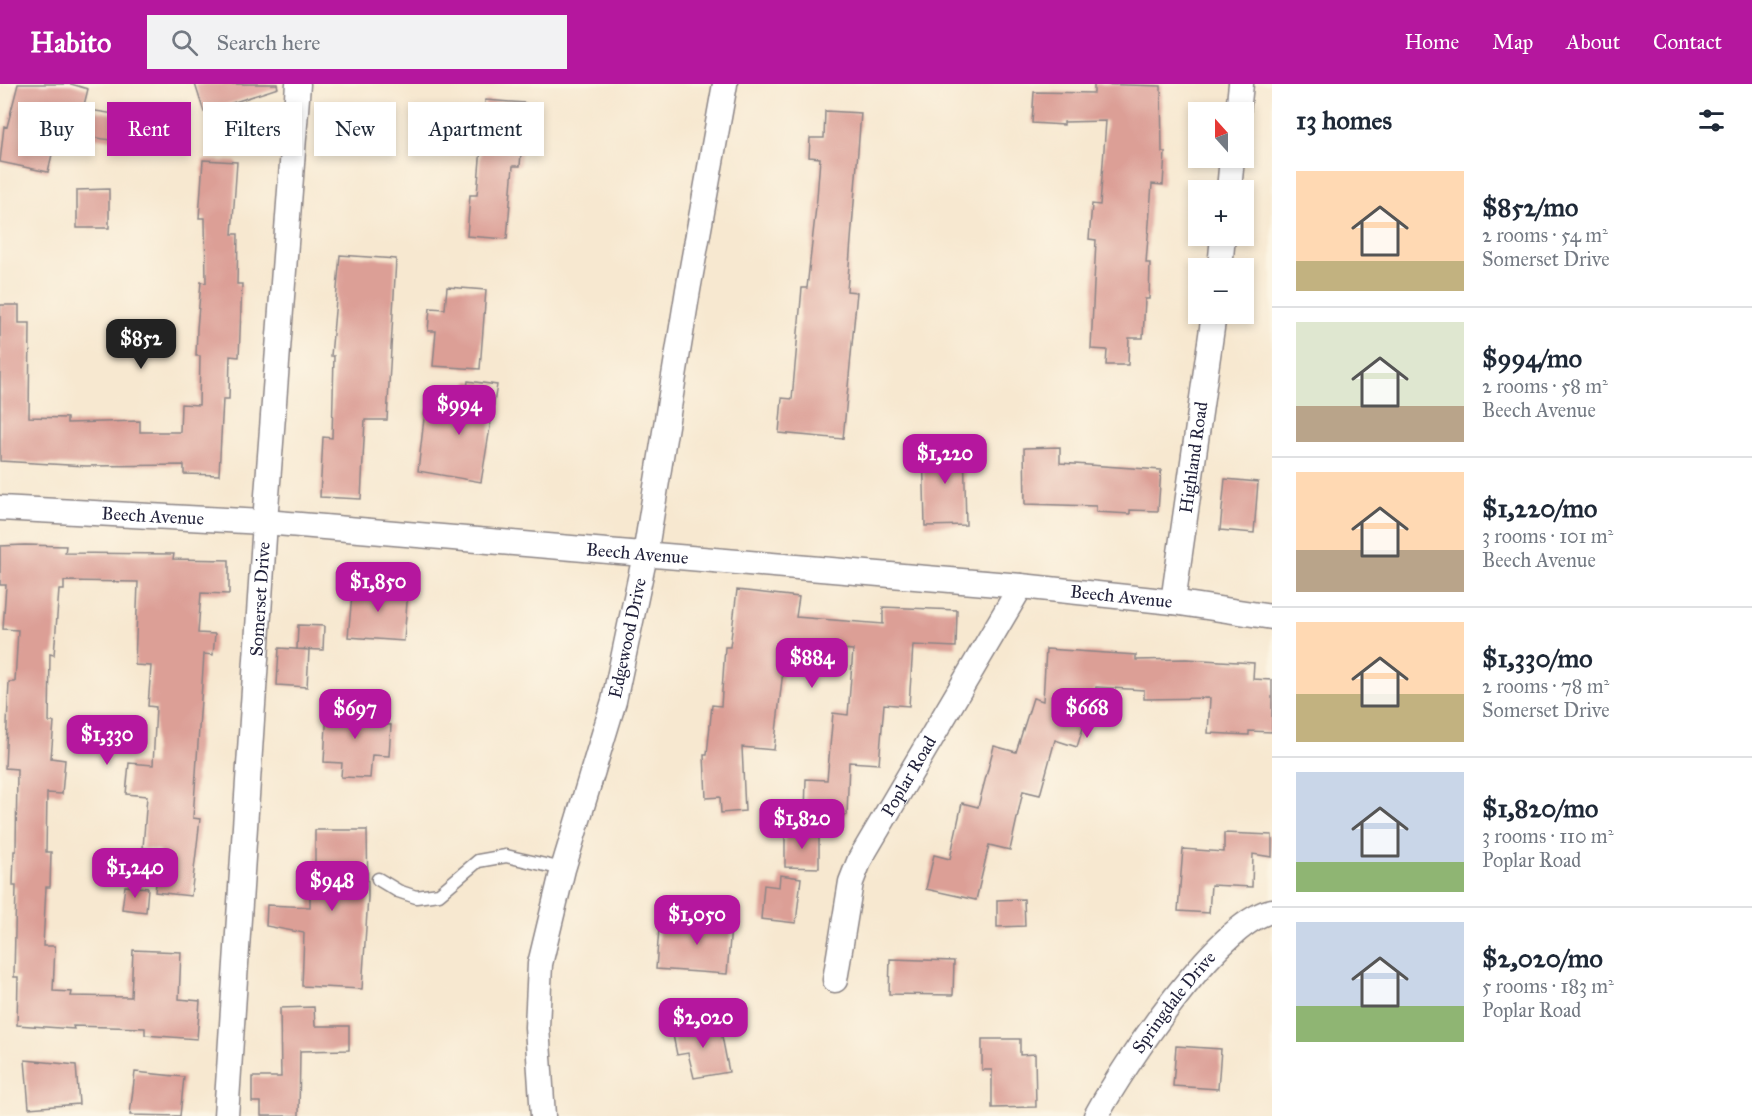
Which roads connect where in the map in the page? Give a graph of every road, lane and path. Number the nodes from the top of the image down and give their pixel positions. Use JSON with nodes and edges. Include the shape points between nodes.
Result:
{"nodes":[{"id":1,"x":298,"y":84,"type":"edge"},
{"id":2,"x":725,"y":84,"type":"edge"},
{"id":3,"x":1241,"y":84,"type":"edge"},
{"id":4,"x":1239,"y":102,"type":"edge"},
{"id":5,"x":1213,"y":324,"type":"edge"},
{"id":6,"x":0,"y":508,"type":"edge"},
{"id":7,"x":265,"y":522,"type":"junction"},
{"id":8,"x":645,"y":555,"type":"junction"},
{"id":9,"x":1021,"y":586,"type":"junction"},
{"id":10,"x":1173,"y":602,"type":"junction"},
{"id":11,"x":1272,"y":617,"type":"edge"},
{"id":12,"x":563,"y":869,"type":"junction"},
{"id":13,"x":378,"y":879,"type":"dead end"},
{"id":14,"x":1272,"y":911,"type":"edge"},
{"id":15,"x":835,"y":980,"type":"dead end"},
{"id":16,"x":226,"y":1116,"type":"edge"},
{"id":17,"x":543,"y":1116,"type":"edge"},
{"id":18,"x":1096,"y":1116,"type":"edge"}],
"edges":[{"from":1,"to":7,"type":"street","name":"Somerset Drive"},
{"from":2,"to":8,"type":"street","name":"Edgewood Drive"},
{"from":3,"to":4,"type":"street"},
{"from":5,"to":10,"type":"street","name":"Highland Road"},
{"from":6,"to":7,"type":"street","name":"Beech Avenue"},
{"from":7,"to":8,"type":"street","name":"Beech Avenue"},
{"from":7,"to":16,"type":"street","name":"Somerset Drive"},
{"from":8,"to":9,"type":"street","name":"Beech Avenue"},
{"from":8,"to":12,"type":"street","name":"Edgewood Drive","via":[[614,701]]},
{"from":9,"to":10,"type":"street","name":"Beech Avenue"},
{"from":9,"to":15,"type":"street","name":"Poplar Road","via":[[860,859],[851,882]]},
{"from":10,"to":11,"type":"street","name":"Beech Avenue"},
{"from":12,"to":13,"type":"lane","via":[[506,856],[478,861],[439,894],[416,897]]},
{"from":12,"to":17,"type":"street","name":"Edgewood Drive","via":[[540,964],[537,1027]]},
{"from":14,"to":18,"type":"street","name":"Springdale Drive","via":[[1258,913],[1240,926],[1171,1002],[1115,1081]]}]}
